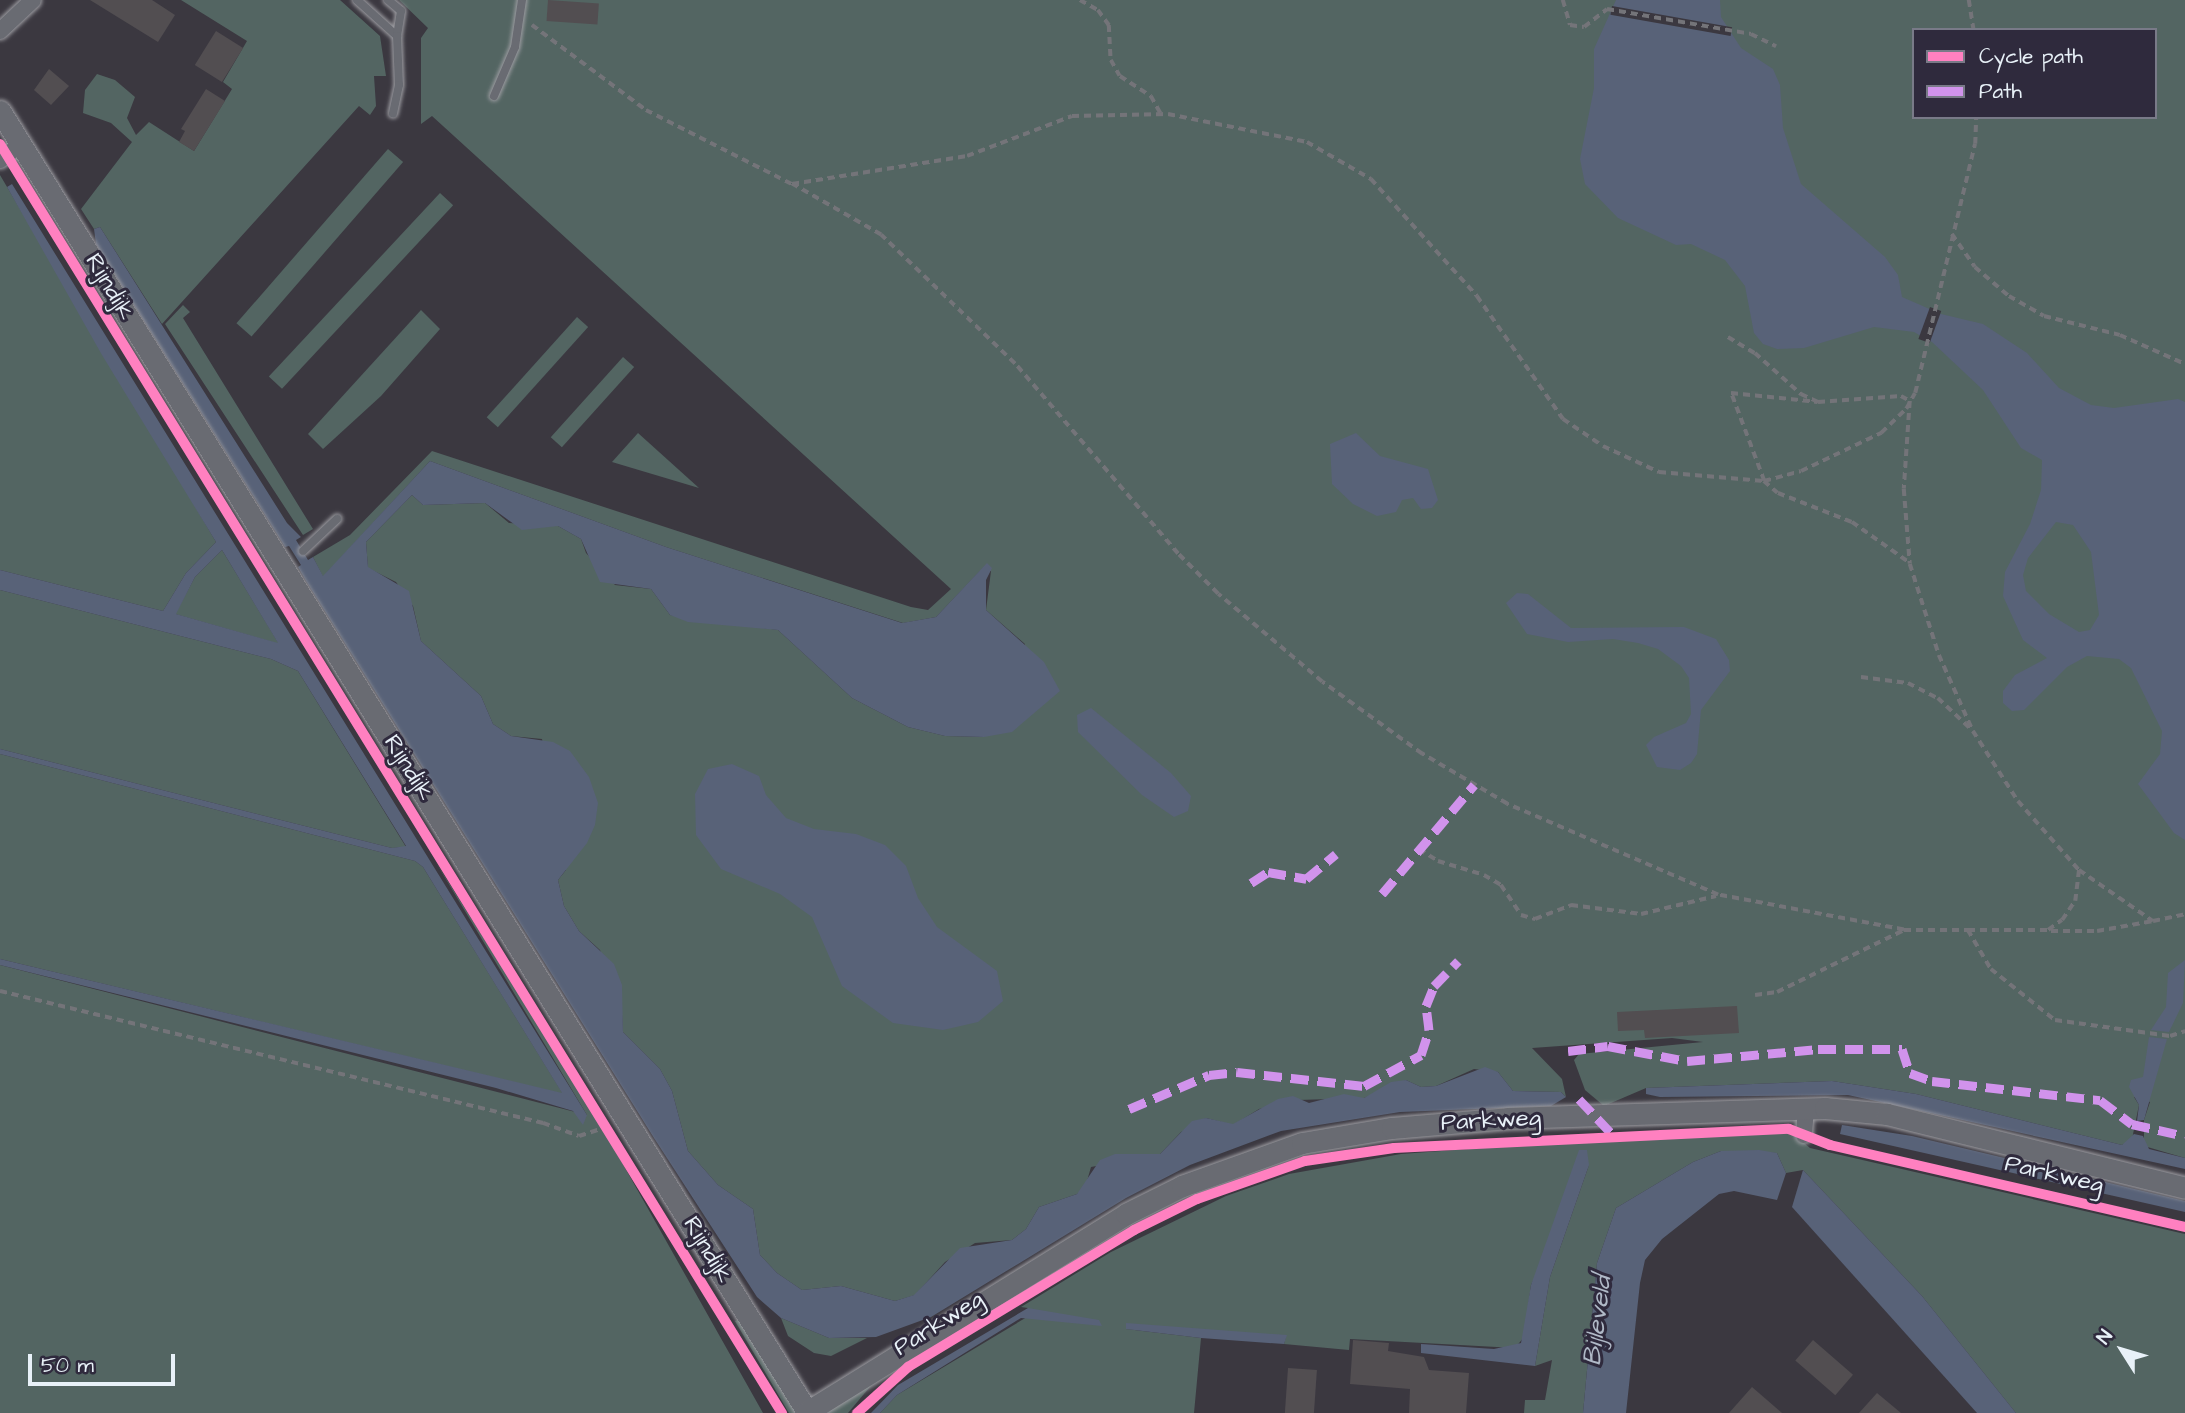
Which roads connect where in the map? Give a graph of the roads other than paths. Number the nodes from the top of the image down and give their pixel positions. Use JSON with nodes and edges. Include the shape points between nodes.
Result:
{"nodes":[{"id":1,"x":33,"y":0,"type":"edge"},
{"id":2,"x":357,"y":0,"type":"edge"},
{"id":3,"x":388,"y":0,"type":"edge"},
{"id":4,"x":522,"y":0,"type":"edge"},
{"id":5,"x":0,"y":31,"type":"edge"},
{"id":6,"x":397,"y":36,"type":"junction"},
{"id":7,"x":494,"y":96,"type":"dead end"},
{"id":8,"x":0,"y":111,"type":"edge"},
{"id":9,"x":393,"y":113,"type":"dead end"},
{"id":10,"x":20,"y":145,"type":"junction"},
{"id":11,"x":0,"y":160,"type":"edge"},
{"id":12,"x":337,"y":519,"type":"dead end"},
{"id":13,"x":292,"y":557,"type":"junction"},
{"id":14,"x":1806,"y":1108,"type":"junction"},
{"id":15,"x":1804,"y":1135,"type":"dead end"},
{"id":16,"x":2185,"y":1188,"type":"edge"},
{"id":17,"x":808,"y":1413,"type":"edge"}],
"edges":[{"from":1,"to":5,"type":"street"},
{"from":2,"to":6,"type":"lane"},
{"from":3,"to":6,"type":"lane","via":[[401,11]]},
{"from":4,"to":7,"type":"lane","via":[[515,47]]},
{"from":6,"to":9,"type":"lane","via":[[399,85]]},
{"from":8,"to":10,"type":"street","name":"Rijndijk"},
{"from":10,"to":11,"type":"street"},
{"from":10,"to":13,"type":"street","name":"Rijndijk"},
{"from":12,"to":13,"type":"lane"},
{"from":13,"to":17,"type":"street","name":"Rijndijk"},
{"from":14,"to":15,"type":"street"},
{"from":14,"to":16,"type":"street","name":"Parkweg","via":[[1887,1114]]},
{"from":14,"to":17,"type":"street","name":"Parkweg","via":[[1508,1118],[1392,1128],[1302,1143],[1238,1163],[1126,1214]]}]}
